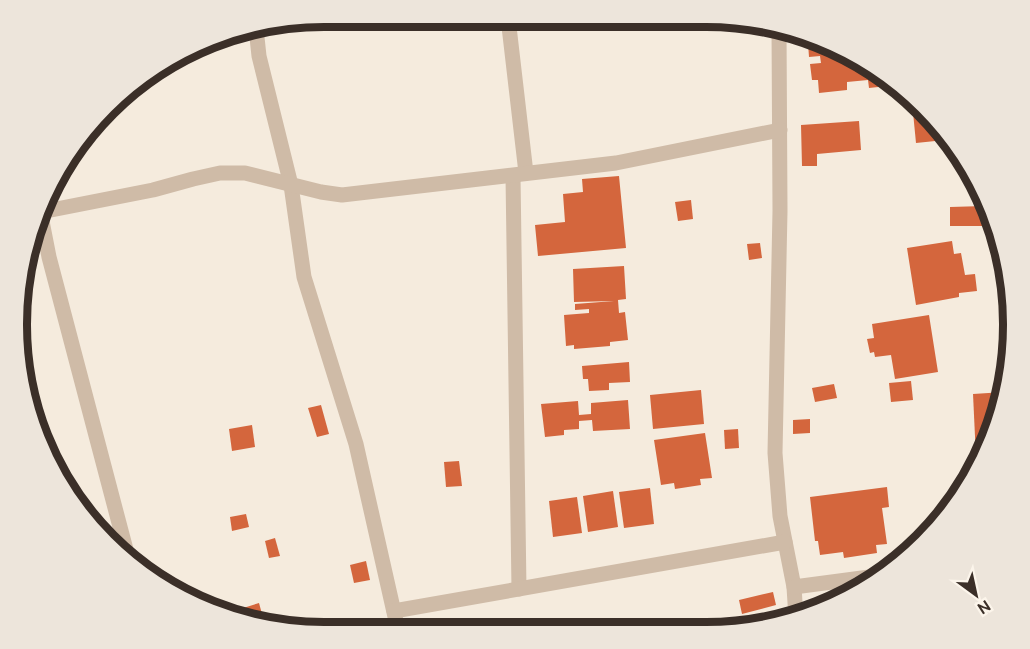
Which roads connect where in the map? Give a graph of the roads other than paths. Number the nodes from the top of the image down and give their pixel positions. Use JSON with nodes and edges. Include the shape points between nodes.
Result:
{"nodes":[{"id":1,"x":508,"y":27,"type":"edge"},
{"id":2,"x":257,"y":35,"type":"edge"},
{"id":3,"x":779,"y":36,"type":"edge"},
{"id":4,"x":780,"y":130,"type":"junction"},
{"id":5,"x":519,"y":175,"type":"junction"},
{"id":6,"x":291,"y":184,"type":"junction"},
{"id":7,"x":50,"y":210,"type":"edge"},
{"id":8,"x":43,"y":228,"type":"edge"},
{"id":9,"x":785,"y":542,"type":"junction"},
{"id":10,"x":125,"y":545,"type":"edge"},
{"id":11,"x":860,"y":578,"type":"edge"},
{"id":12,"x":794,"y":587,"type":"junction"},
{"id":13,"x":519,"y":589,"type":"junction"},
{"id":14,"x":795,"y":608,"type":"edge"},
{"id":15,"x":394,"y":611,"type":"junction"},
{"id":16,"x":396,"y":622,"type":"edge"}],
"edges":[{"from":1,"to":5,"type":"street"},
{"from":2,"to":6,"type":"street"},
{"from":3,"to":4,"type":"street"},
{"from":4,"to":5,"type":"street","via":[[616,163]]},
{"from":4,"to":9,"type":"street","via":[[775,453]]},
{"from":5,"to":6,"type":"street","via":[[342,195]]},
{"from":5,"to":13,"type":"street"},
{"from":6,"to":7,"type":"street","via":[[245,173],[220,173]]},
{"from":6,"to":15,"type":"street","via":[[304,277],[356,444]]},
{"from":8,"to":10,"type":"street"},
{"from":9,"to":12,"type":"street"},
{"from":9,"to":13,"type":"street"},
{"from":11,"to":12,"type":"street"},
{"from":12,"to":14,"type":"street"},
{"from":13,"to":15,"type":"street"},
{"from":15,"to":16,"type":"street"}]}
